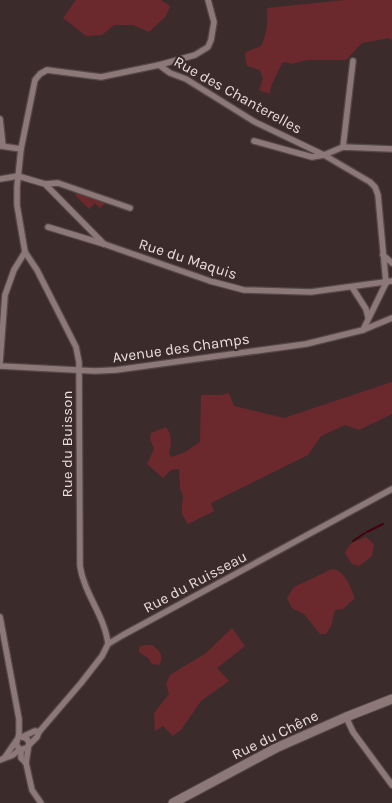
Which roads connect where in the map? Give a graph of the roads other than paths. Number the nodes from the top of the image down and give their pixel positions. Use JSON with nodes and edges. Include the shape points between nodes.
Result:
{"nodes":[{"id":1,"x":208,"y":0,"type":"edge"},
{"id":2,"x":353,"y":61,"type":"dead end"},
{"id":3,"x":159,"y":65,"type":"junction"},
{"id":4,"x":0,"y":119,"type":"edge"},
{"id":5,"x":254,"y":141,"type":"dead end"},
{"id":6,"x":2,"y":146,"type":"edge"},
{"id":7,"x":343,"y":147,"type":"junction"},
{"id":8,"x":21,"y":149,"type":"junction"},
{"id":9,"x":392,"y":149,"type":"edge"},
{"id":10,"x":324,"y":155,"type":"junction"},
{"id":11,"x":18,"y":176,"type":"junction"},
{"id":12,"x":0,"y":178,"type":"edge"},
{"id":13,"x":44,"y":184,"type":"junction"},
{"id":14,"x":130,"y":208,"type":"dead end"},
{"id":15,"x":48,"y":227,"type":"dead end"},
{"id":16,"x":104,"y":244,"type":"junction"},
{"id":17,"x":25,"y":252,"type":"junction"},
{"id":18,"x":383,"y":255,"type":"junction"},
{"id":19,"x":392,"y":263,"type":"edge"},
{"id":20,"x":389,"y":282,"type":"edge"},
{"id":21,"x":352,"y":287,"type":"junction"},
{"id":22,"x":368,"y":317,"type":"junction"},
{"id":23,"x":392,"y":318,"type":"edge"},
{"id":24,"x":363,"y":330,"type":"junction"},
{"id":25,"x":0,"y":362,"type":"edge"},
{"id":26,"x":0,"y":366,"type":"edge"},
{"id":27,"x":79,"y":370,"type":"junction"},
{"id":28,"x":392,"y":489,"type":"edge"},
{"id":29,"x":0,"y":617,"type":"edge"},
{"id":30,"x":108,"y":644,"type":"junction"},
{"id":31,"x":392,"y":699,"type":"edge"},
{"id":32,"x":346,"y":717,"type":"junction"},
{"id":33,"x":39,"y":732,"type":"junction"},
{"id":34,"x":19,"y":739,"type":"junction"},
{"id":35,"x":29,"y":746,"type":"junction"},
{"id":36,"x":20,"y":750,"type":"junction"},
{"id":37,"x":3,"y":758,"type":"edge"},
{"id":38,"x":26,"y":763,"type":"junction"},
{"id":39,"x":392,"y":785,"type":"edge"},
{"id":40,"x":177,"y":802,"type":"edge"},
{"id":41,"x":41,"y":803,"type":"edge"}],
"edges":[{"from":1,"to":3,"type":"street","via":[[214,22],[208,47],[194,55]]},
{"from":2,"to":7,"type":"street"},
{"from":3,"to":8,"type":"street","name":"Rue des Chanterelles","via":[[101,77],[57,70],[43,72],[33,84]]},
{"from":3,"to":10,"type":"street","name":"Rue des Chanterelles","via":[[255,122]]},
{"from":4,"to":6,"type":"street"},
{"from":5,"to":10,"type":"street","name":"Rue des Chanterelles","via":[[312,157]]},
{"from":6,"to":8,"type":"street"},
{"from":7,"to":9,"type":"street"},
{"from":7,"to":10,"type":"street"},
{"from":8,"to":11,"type":"street"},
{"from":10,"to":18,"type":"street","name":"Rue des Chanterelles","via":[[374,187],[378,194]]},
{"from":11,"to":12,"type":"street"},
{"from":11,"to":13,"type":"street","name":"Rue du Maquis"},
{"from":11,"to":17,"type":"street","via":[[16,198]]},
{"from":13,"to":14,"type":"street","name":"Rue du Maquis","via":[[58,182]]},
{"from":13,"to":16,"type":"street","name":"Rue du Maquis"},
{"from":15,"to":16,"type":"street","name":"Rue du Maquis"},
{"from":16,"to":21,"type":"street","name":"Rue du Maquis","via":[[244,290],[311,292]]},
{"from":17,"to":25,"type":"street","via":[[5,295]]},
{"from":17,"to":27,"type":"street","name":"Rue du Buisson","via":[[76,347]]},
{"from":18,"to":19,"type":"street"},
{"from":18,"to":20,"type":"street","name":"Rue des Chanterelles"},
{"from":20,"to":21,"type":"street","name":"Rue du Maquis"},
{"from":20,"to":22,"type":"street"},
{"from":21,"to":22,"type":"street","via":[[364,304]]},
{"from":22,"to":24,"type":"street"},
{"from":23,"to":24,"type":"street","name":"Avenue des Champs"},
{"from":24,"to":27,"type":"street","name":"Avenue des Champs","via":[[306,344],[116,370]]},
{"from":26,"to":27,"type":"street","name":"Avenue des Champs"},
{"from":27,"to":30,"type":"street","name":"Rue du Buisson","via":[[80,566]]},
{"from":28,"to":30,"type":"street","name":"Rue du Ruisseau"},
{"from":29,"to":34,"type":"street","via":[[19,719]]},
{"from":30,"to":33,"type":"street","name":"Rue du Ruisseau","via":[[81,684]]},
{"from":31,"to":32,"type":"main road","name":"Rue du Chêne"},
{"from":32,"to":39,"type":"street","via":[[353,732]]},
{"from":32,"to":40,"type":"main road","name":"Rue du Chêne","via":[[276,748]]},
{"from":33,"to":34,"type":"street"},
{"from":33,"to":35,"type":"street","name":"Rue du Ruisseau"},
{"from":34,"to":35,"type":"street","via":[[28,740]]},
{"from":34,"to":36,"type":"street","via":[[16,745]]},
{"from":34,"to":37,"type":"street"},
{"from":35,"to":36,"type":"street"},
{"from":35,"to":38,"type":"street"},
{"from":36,"to":37,"type":"street"},
{"from":36,"to":38,"type":"street"},
{"from":38,"to":41,"type":"street","via":[[32,790]]}]}
